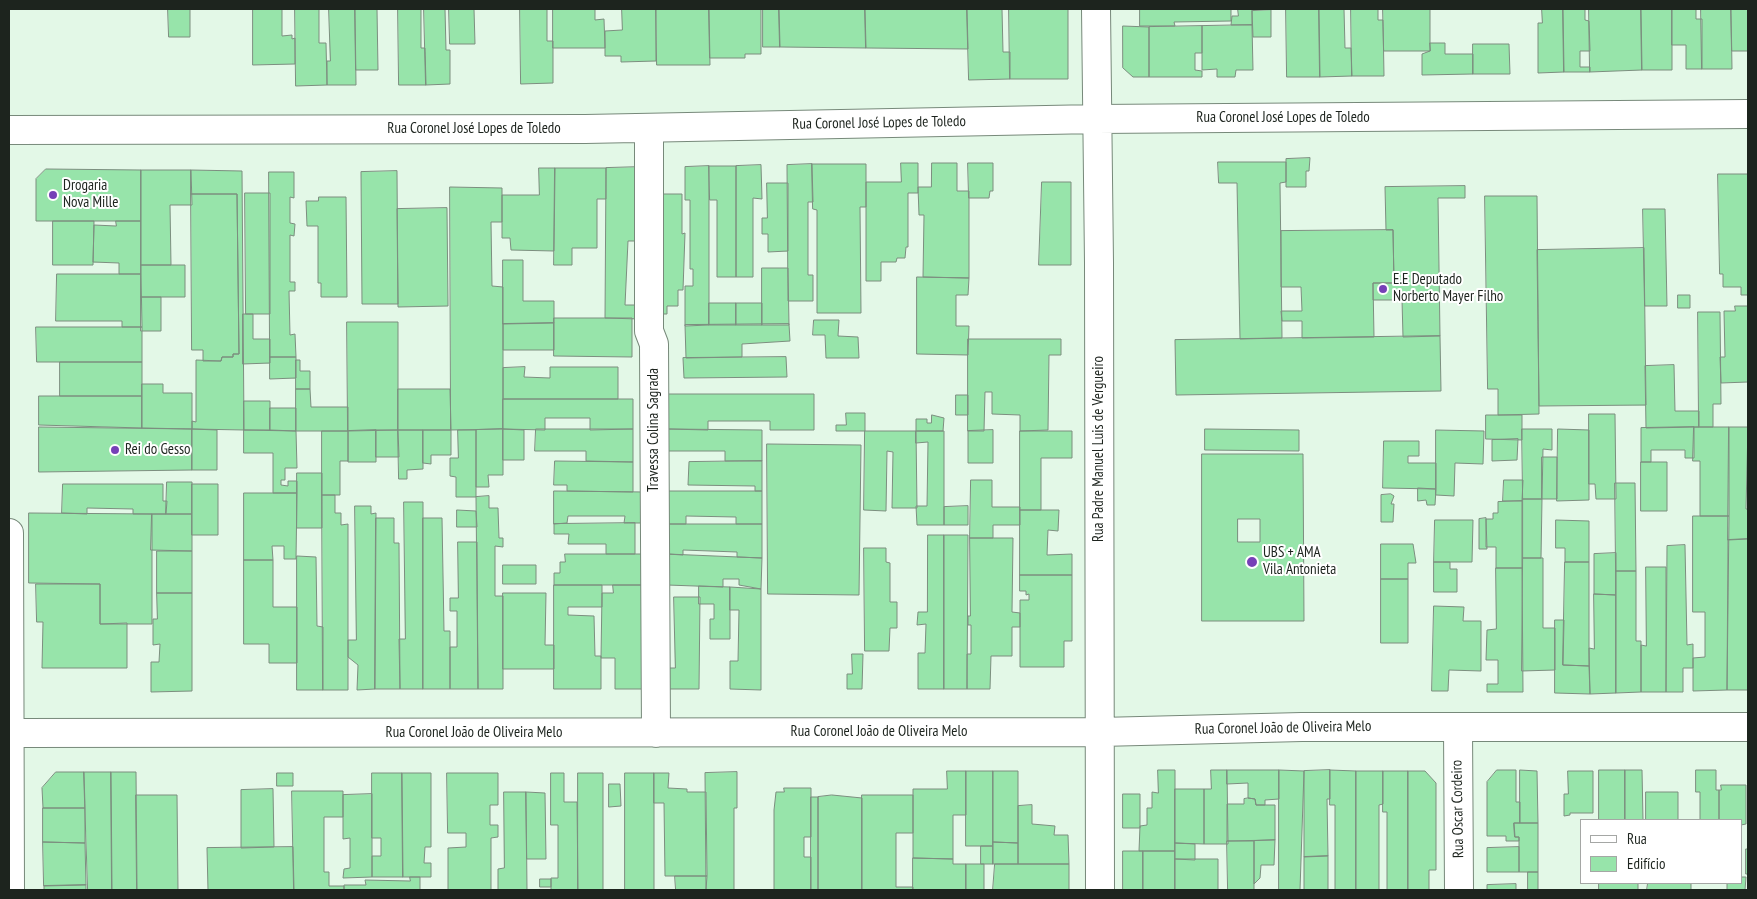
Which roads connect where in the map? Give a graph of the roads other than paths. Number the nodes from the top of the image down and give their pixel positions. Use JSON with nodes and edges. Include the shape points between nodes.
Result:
{"nodes":[{"id":1,"x":1096,"y":9,"type":"edge"},
{"id":2,"x":1748,"y":114,"type":"edge"},
{"id":3,"x":1097,"y":119,"type":"junction"},
{"id":4,"x":649,"y":128,"type":"junction"},
{"id":5,"x":9,"y":130,"type":"edge"},
{"id":6,"x":9,"y":533,"type":"edge"},
{"id":7,"x":1748,"y":727,"type":"edge"},
{"id":8,"x":1458,"y":728,"type":"junction"},
{"id":9,"x":1100,"y":732,"type":"junction"},
{"id":10,"x":9,"y":733,"type":"edge"},
{"id":11,"x":656,"y":733,"type":"junction"},
{"id":12,"x":10,"y":890,"type":"edge"},
{"id":13,"x":1100,"y":890,"type":"edge"},
{"id":14,"x":1459,"y":890,"type":"edge"}],
"edges":[{"from":1,"to":3,"type":"street","name":"Rua Padre Manuel Luis de Vergueiro"},
{"from":2,"to":3,"type":"street","name":"Rua Coronel José Lopes de Toledo"},
{"from":3,"to":4,"type":"street","name":"Rua Coronel José Lopes de Toledo"},
{"from":3,"to":9,"type":"street","name":"Rua Padre Manuel Luis de Vergueiro"},
{"from":4,"to":5,"type":"street","name":"Rua Coronel José Lopes de Toledo"},
{"from":4,"to":11,"type":"street","name":"Travessa Colina Sagrada","via":[[649,331],[654,344],[655,411]]},
{"from":6,"to":10,"type":"street"},
{"from":7,"to":8,"type":"street","name":"Rua Coronel João de Oliveira Melo"},
{"from":8,"to":9,"type":"street","name":"Rua Coronel João de Oliveira Melo","via":[[1302,727]]},
{"from":8,"to":14,"type":"street","name":"Rua Oscar Cordeiro"},
{"from":9,"to":11,"type":"street","name":"Rua Coronel João de Oliveira Melo"},
{"from":9,"to":13,"type":"street","name":"Rua Padre Manuel Luis de Vergueiro"},
{"from":10,"to":11,"type":"street","name":"Rua Coronel João de Oliveira Melo"},
{"from":10,"to":12,"type":"street"}]}
